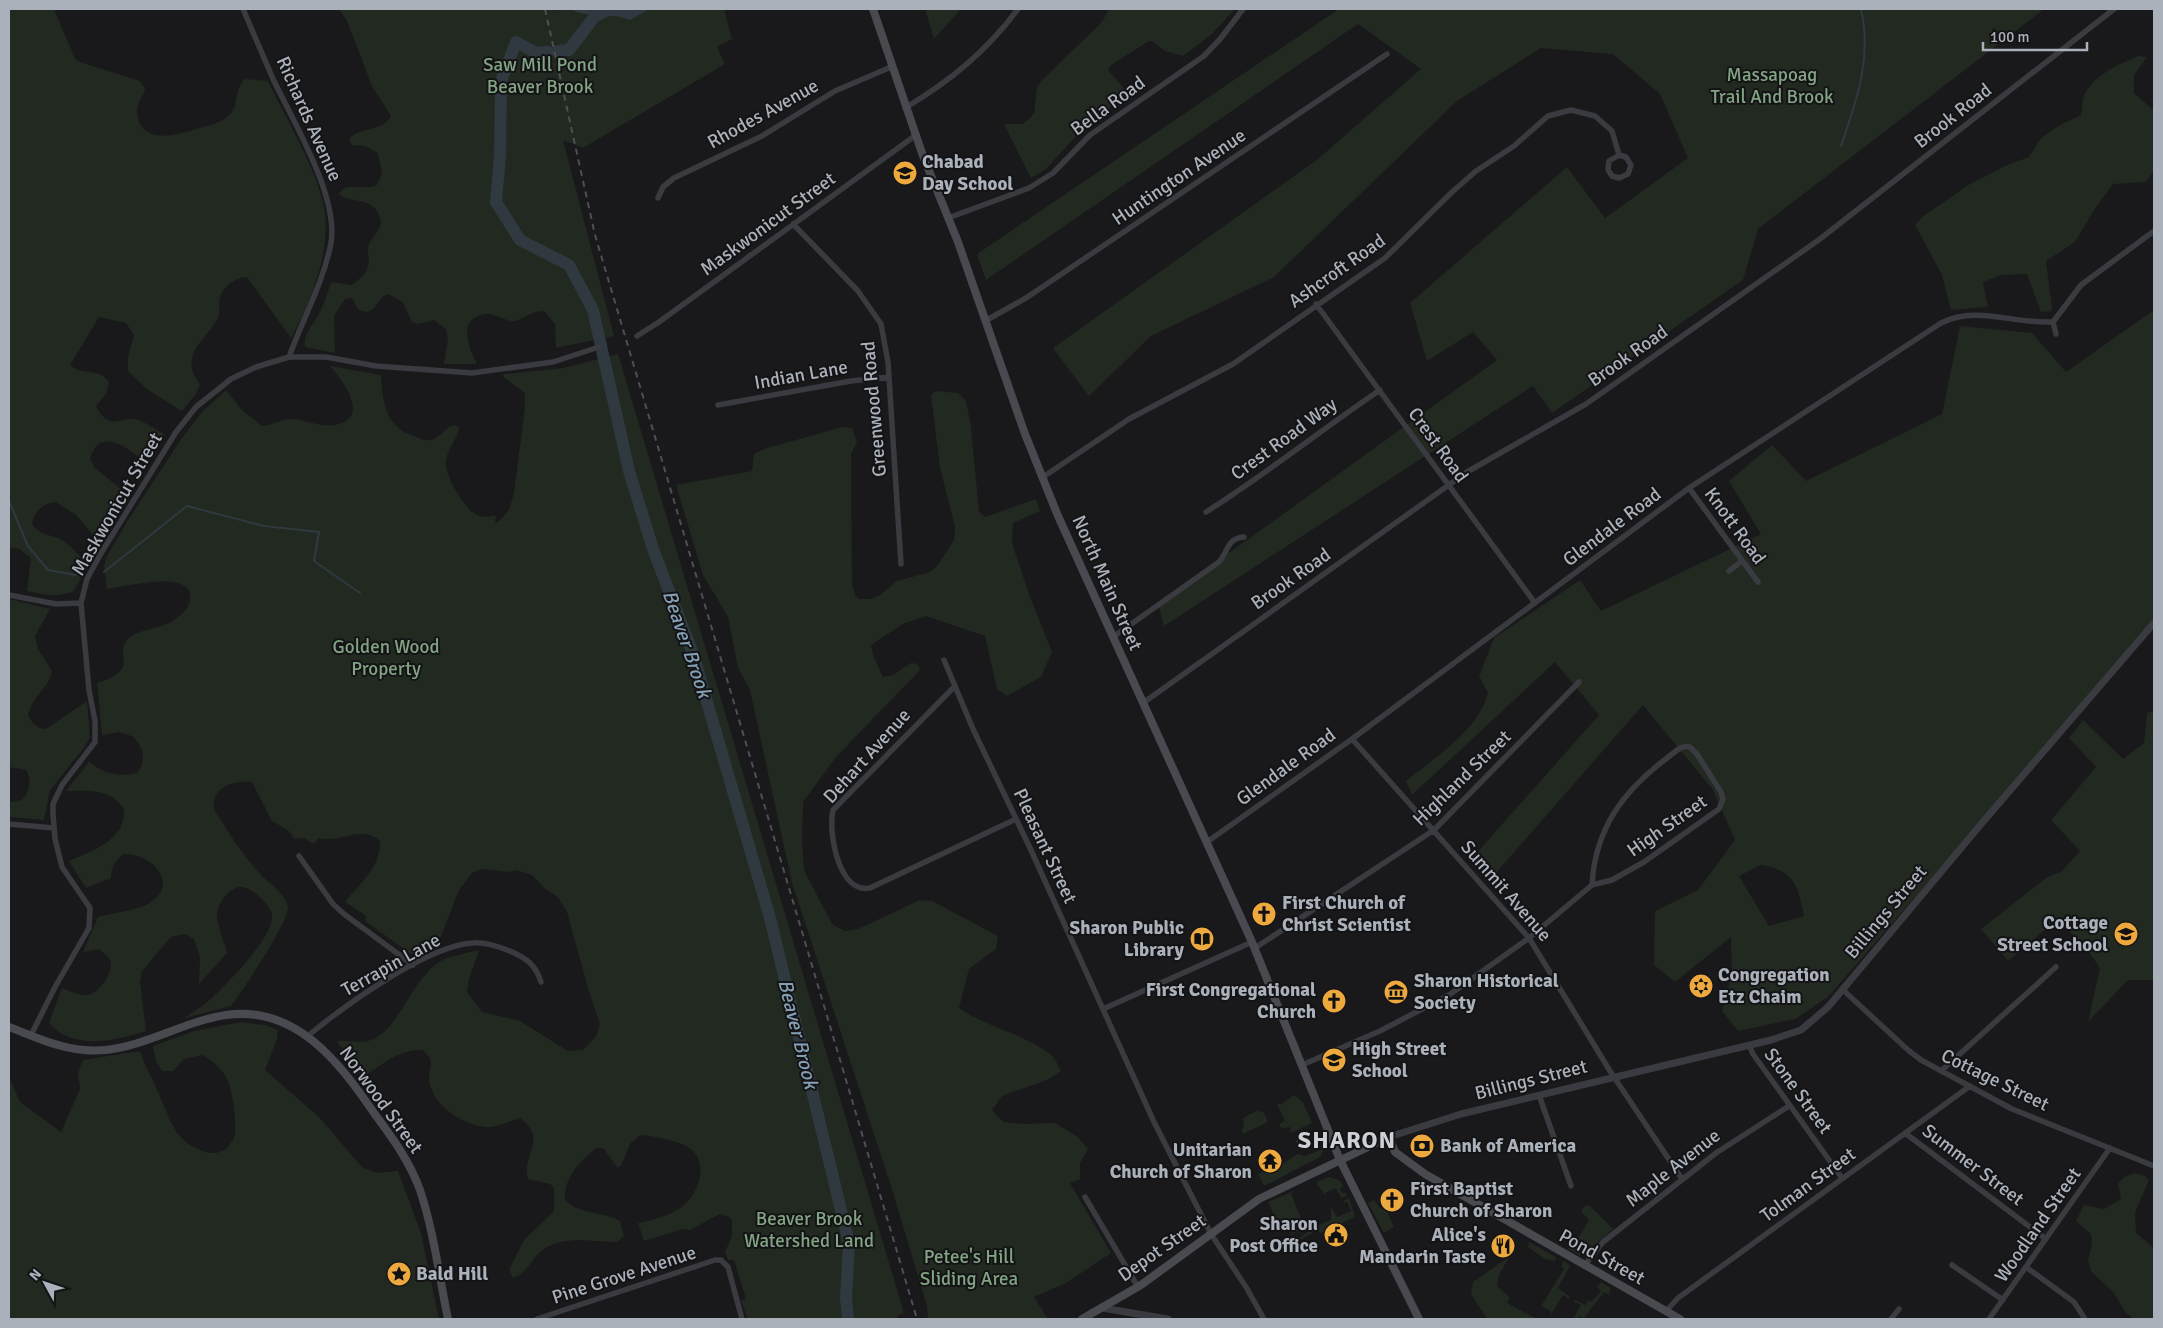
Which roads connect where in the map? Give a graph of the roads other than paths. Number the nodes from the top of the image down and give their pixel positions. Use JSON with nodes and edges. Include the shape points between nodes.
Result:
{"nodes":[{"id":1,"x":243,"y":9,"type":"edge"},
{"id":2,"x":873,"y":9,"type":"edge"},
{"id":3,"x":1018,"y":9,"type":"edge"},
{"id":4,"x":1243,"y":9,"type":"edge"},
{"id":5,"x":2114,"y":9,"type":"edge"},
{"id":6,"x":1387,"y":54,"type":"dead end"},
{"id":7,"x":891,"y":67,"type":"junction"},
{"id":8,"x":905,"y":108,"type":"junction"},
{"id":9,"x":916,"y":135,"type":"junction"},
{"id":10,"x":1619,"y":155,"type":"junction"},
{"id":11,"x":658,"y":198,"type":"dead end"},
{"id":12,"x":948,"y":218,"type":"junction"},
{"id":13,"x":793,"y":224,"type":"junction"},
{"id":14,"x":2154,"y":231,"type":"edge"},
{"id":15,"x":1316,"y":304,"type":"junction"},
{"id":16,"x":986,"y":321,"type":"junction"},
{"id":17,"x":2054,"y":322,"type":"junction"},
{"id":18,"x":2056,"y":334,"type":"dead end"},
{"id":19,"x":637,"y":336,"type":"dead end"},
{"id":20,"x":599,"y":347,"type":"dead end"},
{"id":21,"x":288,"y":357,"type":"junction"},
{"id":22,"x":889,"y":377,"type":"junction"},
{"id":23,"x":1380,"y":390,"type":"junction"},
{"id":24,"x":718,"y":405,"type":"dead end"},
{"id":25,"x":1042,"y":477,"type":"junction"},
{"id":26,"x":1449,"y":485,"type":"junction"},
{"id":27,"x":1689,"y":488,"type":"junction"},
{"id":28,"x":1206,"y":512,"type":"dead end"},
{"id":29,"x":1244,"y":537,"type":"dead end"},
{"id":30,"x":1742,"y":561,"type":"junction"},
{"id":31,"x":901,"y":564,"type":"dead end"},
{"id":32,"x":1729,"y":571,"type":"dead end"},
{"id":33,"x":1758,"y":582,"type":"dead end"},
{"id":34,"x":9,"y":595,"type":"edge"},
{"id":35,"x":81,"y":603,"type":"junction"},
{"id":36,"x":1535,"y":603,"type":"junction"},
{"id":37,"x":2154,"y":623,"type":"edge"},
{"id":38,"x":1113,"y":637,"type":"junction"},
{"id":39,"x":944,"y":660,"type":"dead end"},
{"id":40,"x":1579,"y":682,"type":"dead end"},
{"id":41,"x":955,"y":686,"type":"junction"},
{"id":42,"x":1143,"y":703,"type":"junction"},
{"id":43,"x":1352,"y":739,"type":"junction"},
{"id":44,"x":1016,"y":819,"type":"junction"},
{"id":45,"x":9,"y":824,"type":"edge"},
{"id":46,"x":54,"y":828,"type":"junction"},
{"id":47,"x":1434,"y":830,"type":"junction"},
{"id":48,"x":1206,"y":842,"type":"junction"},
{"id":49,"x":300,"y":856,"type":"dead end"},
{"id":50,"x":1592,"y":886,"type":"junction"},
{"id":51,"x":1530,"y":938,"type":"junction"},
{"id":52,"x":1253,"y":945,"type":"junction"},
{"id":53,"x":413,"y":965,"type":"junction"},
{"id":54,"x":2056,"y":967,"type":"dead end"},
{"id":55,"x":541,"y":982,"type":"dead end"},
{"id":56,"x":1842,"y":989,"type":"junction"},
{"id":57,"x":1103,"y":1009,"type":"junction"},
{"id":58,"x":9,"y":1026,"type":"edge"},
{"id":59,"x":31,"y":1035,"type":"junction"},
{"id":60,"x":308,"y":1035,"type":"junction"},
{"id":61,"x":1749,"y":1045,"type":"junction"},
{"id":62,"x":1302,"y":1065,"type":"junction"},
{"id":63,"x":1941,"y":1071,"type":"junction"},
{"id":64,"x":1613,"y":1077,"type":"junction"},
{"id":65,"x":1970,"y":1086,"type":"junction"},
{"id":66,"x":1539,"y":1095,"type":"junction"},
{"id":67,"x":1790,"y":1106,"type":"junction"},
{"id":68,"x":1905,"y":1134,"type":"junction"},
{"id":69,"x":1389,"y":1137,"type":"junction"},
{"id":70,"x":2110,"y":1148,"type":"junction"},
{"id":71,"x":1340,"y":1160,"type":"junction"},
{"id":72,"x":2154,"y":1166,"type":"edge"},
{"id":73,"x":1842,"y":1178,"type":"junction"},
{"id":74,"x":1682,"y":1179,"type":"junction"},
{"id":75,"x":1570,"y":1186,"type":"dead end"},
{"id":76,"x":1085,"y":1197,"type":"dead end"},
{"id":77,"x":1211,"y":1234,"type":"junction"},
{"id":78,"x":2046,"y":1239,"type":"junction"},
{"id":79,"x":1952,"y":1265,"type":"dead end"},
{"id":80,"x":1584,"y":1266,"type":"junction"},
{"id":81,"x":2026,"y":1267,"type":"junction"},
{"id":82,"x":1138,"y":1287,"type":"junction"},
{"id":83,"x":2003,"y":1300,"type":"junction"},
{"id":84,"x":1102,"y":1308,"type":"junction"},
{"id":85,"x":1899,"y":1309,"type":"dead end"},
{"id":86,"x":1666,"y":1311,"type":"junction"},
{"id":87,"x":448,"y":1319,"type":"edge"},
{"id":88,"x":537,"y":1319,"type":"edge"},
{"id":89,"x":742,"y":1319,"type":"edge"},
{"id":90,"x":1082,"y":1319,"type":"edge"},
{"id":91,"x":1168,"y":1319,"type":"edge"},
{"id":92,"x":1264,"y":1319,"type":"edge"},
{"id":93,"x":1419,"y":1319,"type":"edge"},
{"id":94,"x":1680,"y":1319,"type":"edge"},
{"id":95,"x":1891,"y":1319,"type":"edge"},
{"id":96,"x":1989,"y":1319,"type":"edge"},
{"id":97,"x":2085,"y":1319,"type":"edge"}],
"edges":[{"from":1,"to":21,"type":"street","name":"Richards Avenue","via":[[325,188],[332,225],[318,290]]},
{"from":2,"to":7,"type":"main road","name":"North Main Street"},
{"from":3,"to":8,"type":"street","via":[[978,55]]},
{"from":4,"to":12,"type":"street","name":"Bella Road","via":[[1204,56],[1090,134],[1047,177],[1029,188]]},
{"from":5,"to":26,"type":"street","name":"Brook Road","via":[[1820,239],[1586,404]]},
{"from":6,"to":16,"type":"street","name":"Huntington Avenue","via":[[1026,298]]},
{"from":7,"to":8,"type":"main road","name":"North Main Street"},
{"from":7,"to":11,"type":"street","name":"Rhodes Avenue","via":[[835,91],[762,136],[674,178],[660,191]]},
{"from":8,"to":9,"type":"main road","name":"North Main Street"},
{"from":9,"to":12,"type":"main road","name":"North Main Street"},
{"from":9,"to":13,"type":"street","name":"Maskwonicut Street"},
{"from":10,"to":10,"type":"street","name":"Ashcroft Road","via":[[1610,159],[1608,168],[1619,178],[1628,174],[1631,165],[1626,157]]},
{"from":10,"to":15,"type":"street","name":"Ashcroft Road","via":[[1615,136],[1602,120],[1580,110],[1555,112],[1465,180],[1385,258]]},
{"from":12,"to":16,"type":"main road","name":"North Main Street"},
{"from":13,"to":19,"type":"street","name":"Maskwonicut Street"},
{"from":13,"to":22,"type":"street","name":"Greenwood Road","via":[[876,314],[884,336]]},
{"from":14,"to":17,"type":"street","via":[[2081,285]]},
{"from":15,"to":23,"type":"street","name":"Crest Road"},
{"from":15,"to":25,"type":"street","name":"Ashcroft Road","via":[[1233,364],[1130,418]]},
{"from":16,"to":25,"type":"main road","name":"North Main Street"},
{"from":17,"to":18,"type":"street"},
{"from":17,"to":27,"type":"street","name":"Glendale Road","via":[[1976,314],[1948,319]]},
{"from":20,"to":21,"type":"street","name":"Maskwonicut Street","via":[[548,363],[472,373],[376,366],[326,357]]},
{"from":21,"to":35,"type":"street","name":"Maskwonicut Street","via":[[231,379],[196,406],[176,432],[100,555],[87,579]]},
{"from":22,"to":24,"type":"street","name":"Indian Lane"},
{"from":22,"to":31,"type":"street","name":"Greenwood Road"},
{"from":23,"to":26,"type":"street","name":"Crest Road"},
{"from":23,"to":28,"type":"street","name":"Crest Road Way"},
{"from":25,"to":38,"type":"main road","name":"North Main Street"},
{"from":26,"to":36,"type":"street","name":"Crest Road"},
{"from":26,"to":42,"type":"street","name":"Brook Road"},
{"from":27,"to":30,"type":"street","name":"Knott Road"},
{"from":27,"to":36,"type":"street","name":"Glendale Road"},
{"from":29,"to":38,"type":"street","via":[[1231,542],[1219,562]]},
{"from":30,"to":32,"type":"street"},
{"from":30,"to":33,"type":"street","name":"Knott Road"},
{"from":34,"to":35,"type":"street","via":[[56,604]]},
{"from":35,"to":46,"type":"street","name":"Maskwonicut Street","via":[[95,742],[56,796]]},
{"from":36,"to":43,"type":"street","name":"Glendale Road"},
{"from":37,"to":56,"type":"street","name":"Billings Street"},
{"from":38,"to":42,"type":"main road","name":"North Main Street"},
{"from":39,"to":41,"type":"street","name":"Pleasant Street"},
{"from":40,"to":47,"type":"street","name":"Highland Street"},
{"from":41,"to":44,"type":"street","name":"Pleasant Street"},
{"from":41,"to":44,"type":"street","name":"Dehart Avenue","via":[[833,810],[833,844],[844,874],[857,887],[870,888]]},
{"from":42,"to":48,"type":"main road","name":"North Main Street"},
{"from":43,"to":47,"type":"street","name":"Summit Avenue"},
{"from":43,"to":48,"type":"street","name":"Glendale Road"},
{"from":44,"to":57,"type":"street","name":"Pleasant Street"},
{"from":45,"to":46,"type":"street"},
{"from":46,"to":59,"type":"street","name":"Maskwonicut Street","via":[[62,867],[90,908],[91,918],[89,928],[54,987]]},
{"from":47,"to":51,"type":"street","name":"Summit Avenue"},
{"from":47,"to":52,"type":"street","name":"Highland Street"},
{"from":48,"to":52,"type":"main road","name":"North Main Street"},
{"from":49,"to":53,"type":"street","via":[[333,904]]},
{"from":50,"to":50,"type":"street","name":"High Street","via":[[1598,846],[1610,816],[1646,775],[1682,748],[1690,746],[1721,792],[1721,806],[1652,858],[1612,880]]},
{"from":50,"to":51,"type":"street","name":"High Street"},
{"from":51,"to":62,"type":"street","name":"High Street","via":[[1423,1010]]},
{"from":51,"to":64,"type":"street","name":"Summit Avenue"},
{"from":52,"to":57,"type":"street","name":"Highland Street"},
{"from":52,"to":62,"type":"main road","name":"North Main Street"},
{"from":53,"to":55,"type":"street","name":"Terrapin Lane","via":[[460,944],[488,944],[528,961]]},
{"from":53,"to":60,"type":"street","name":"Terrapin Lane"},
{"from":54,"to":63,"type":"street"},
{"from":56,"to":61,"type":"street","name":"Billings Street","via":[[1820,1016],[1807,1026],[1785,1036]]},
{"from":56,"to":63,"type":"street","name":"Cottage Street","via":[[1908,1050]]},
{"from":57,"to":77,"type":"street","name":"Pleasant Street"},
{"from":58,"to":59,"type":"main road","name":"Norwood Street"},
{"from":59,"to":60,"type":"main road","name":"Norwood Street","via":[[63,1046],[104,1050],[211,1018],[245,1014],[277,1020]]},
{"from":60,"to":87,"type":"main road","name":"Norwood Street","via":[[347,1074],[414,1175],[429,1221]]},
{"from":61,"to":64,"type":"street","name":"Billings Street"},
{"from":61,"to":67,"type":"street","name":"Stone Street"},
{"from":62,"to":71,"type":"main road","name":"North Main Street"},
{"from":63,"to":65,"type":"street","name":"Cottage Street"},
{"from":64,"to":66,"type":"street","name":"Billings Street"},
{"from":64,"to":74,"type":"street","name":"Summit Avenue"},
{"from":65,"to":68,"type":"street","name":"Tolman Street"},
{"from":65,"to":70,"type":"street","name":"Cottage Street","via":[[2012,1109]]},
{"from":66,"to":69,"type":"street","name":"Billings Street"},
{"from":66,"to":75,"type":"street"},
{"from":67,"to":73,"type":"street","name":"Stone Street"},
{"from":67,"to":74,"type":"street","name":"Maple Avenue","via":[[1731,1142]]},
{"from":68,"to":73,"type":"street","name":"Tolman Street"},
{"from":68,"to":78,"type":"street","name":"Summer Street"},
{"from":69,"to":71,"type":"main road","name":"Depot Street"},
{"from":69,"to":80,"type":"main road","name":"Pond Street","via":[[1394,1151],[1411,1165]]},
{"from":70,"to":72,"type":"street","name":"Cottage Street"},
{"from":70,"to":78,"type":"street","name":"Woodland Street"},
{"from":71,"to":77,"type":"main road","name":"Depot Street","via":[[1259,1199]]},
{"from":71,"to":93,"type":"main road","name":"North Main Street"},
{"from":73,"to":86,"type":"street","name":"Tolman Street"},
{"from":74,"to":80,"type":"street","name":"Maple Avenue","via":[[1600,1245]]},
{"from":76,"to":82,"type":"street"},
{"from":77,"to":82,"type":"main road","name":"Depot Street"},
{"from":77,"to":92,"type":"street","name":"Pleasant Street"},
{"from":78,"to":81,"type":"street","name":"Woodland Street"},
{"from":79,"to":83,"type":"street"},
{"from":80,"to":86,"type":"main road","name":"Pond Street"},
{"from":81,"to":83,"type":"street","name":"Woodland Street"},
{"from":81,"to":97,"type":"street","via":[[2074,1302]]},
{"from":82,"to":84,"type":"main road","name":"Depot Street"},
{"from":83,"to":96,"type":"street","name":"Woodland Street"},
{"from":84,"to":90,"type":"main road","name":"Depot Street"},
{"from":84,"to":91,"type":"street"},
{"from":85,"to":95,"type":"street"},
{"from":86,"to":94,"type":"main road","name":"Pond Street"},
{"from":88,"to":89,"type":"street","name":"Pine Grove Avenue","via":[[715,1260],[721,1260],[728,1267]]}]}
